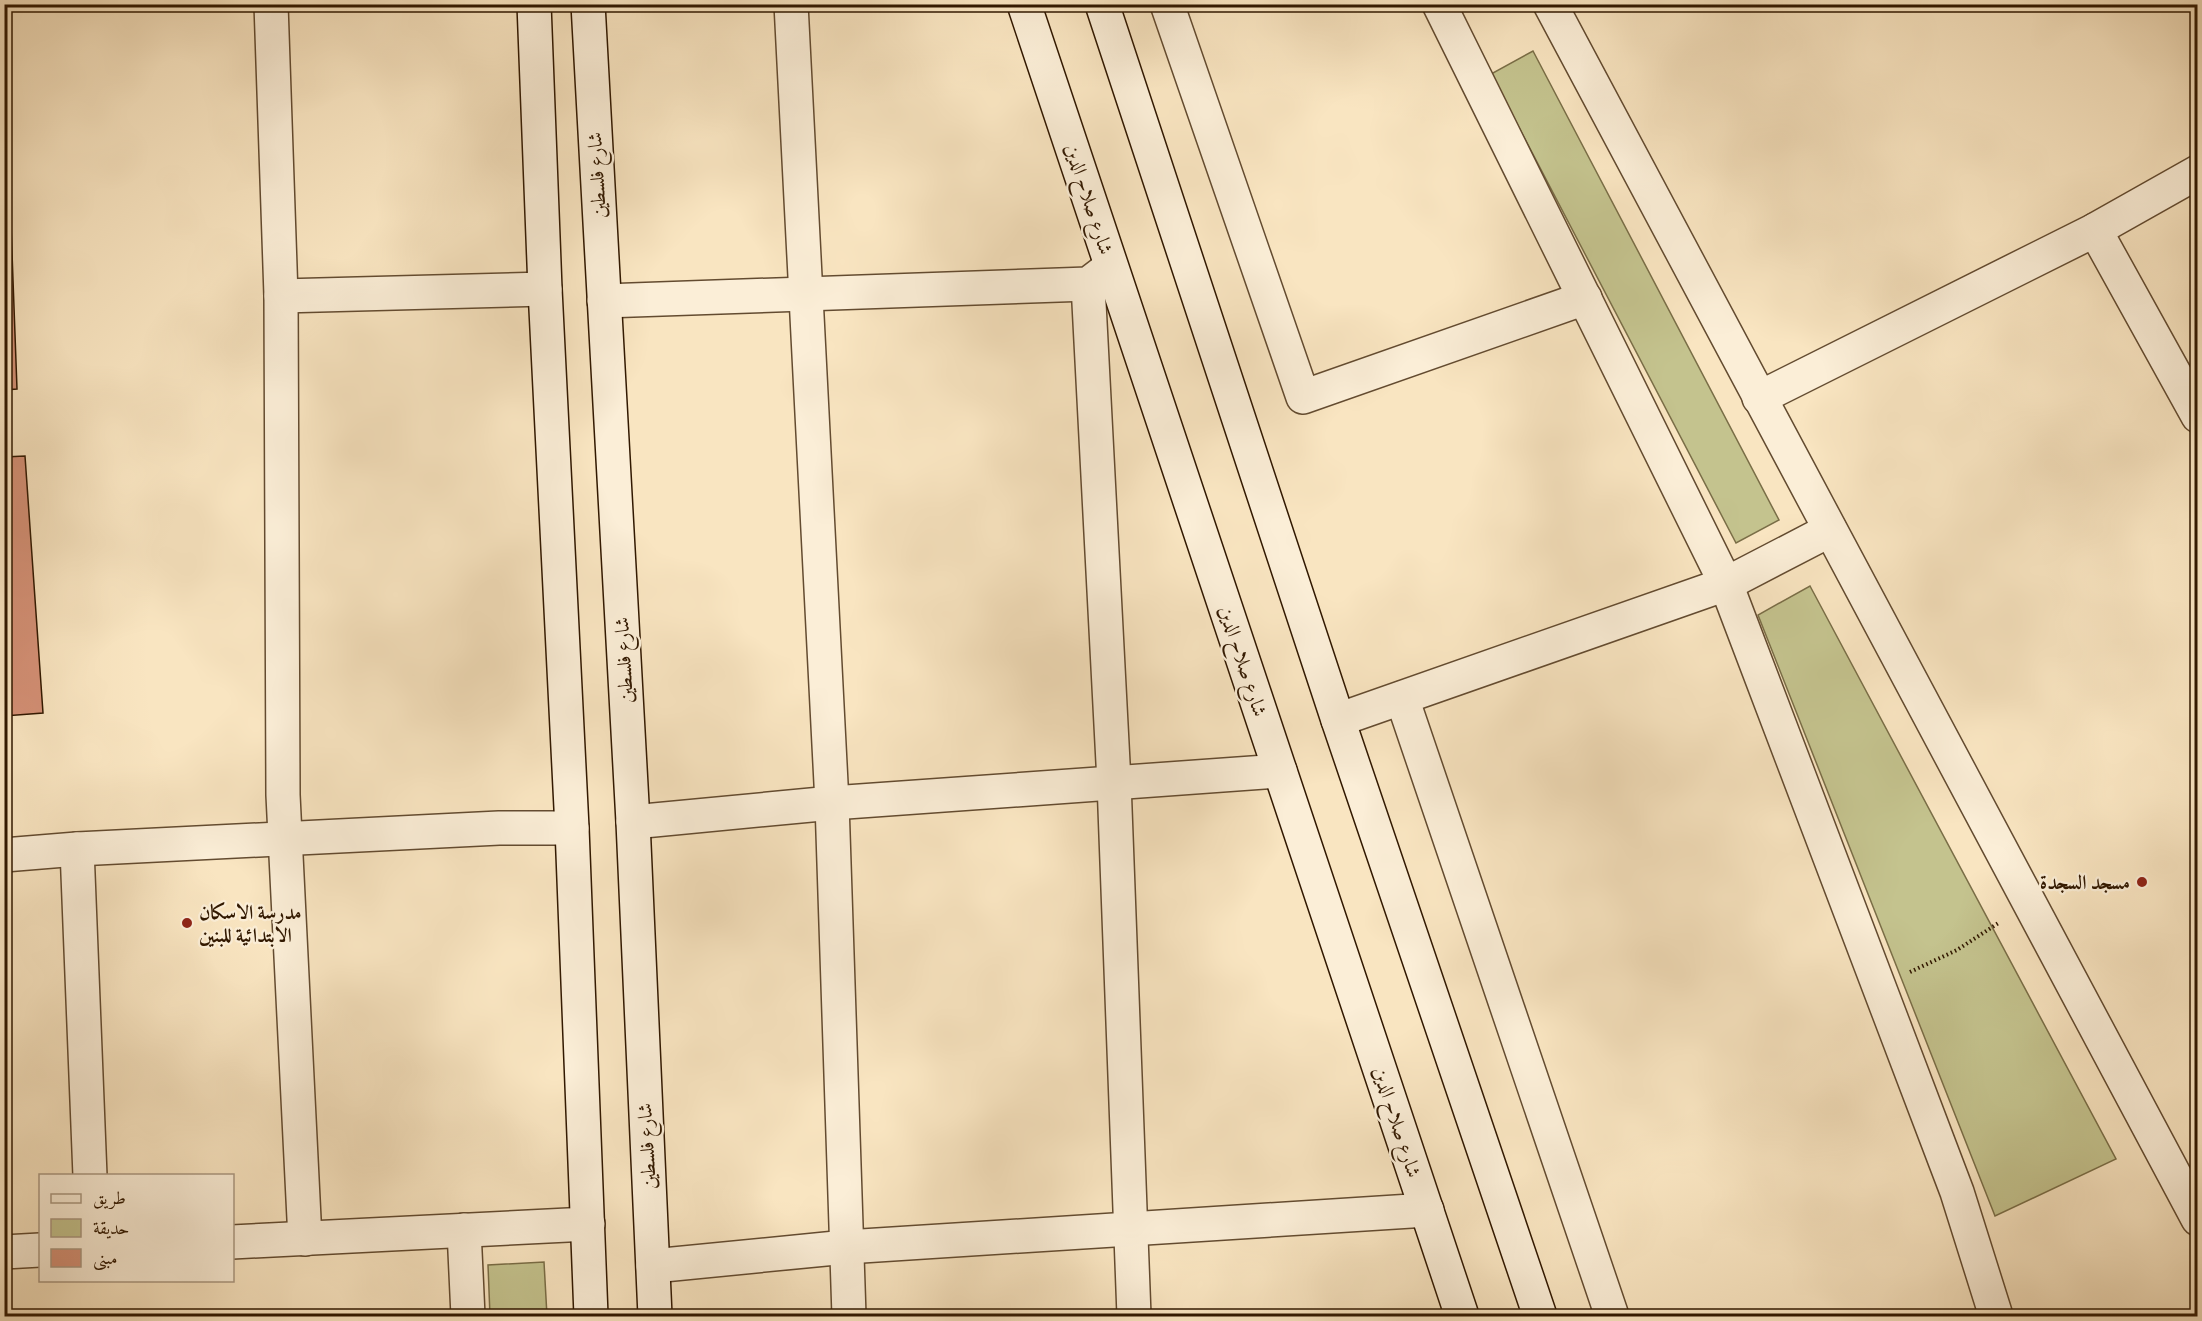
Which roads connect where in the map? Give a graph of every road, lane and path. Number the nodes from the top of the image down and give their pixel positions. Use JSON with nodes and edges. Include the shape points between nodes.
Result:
{"nodes":[{"id":1,"x":271,"y":4,"type":"edge"},
{"id":2,"x":534,"y":4,"type":"edge"},
{"id":3,"x":588,"y":4,"type":"edge"},
{"id":4,"x":791,"y":4,"type":"edge"},
{"id":5,"x":1024,"y":4,"type":"edge"},
{"id":6,"x":1102,"y":4,"type":"edge"},
{"id":7,"x":1167,"y":4,"type":"edge"},
{"id":8,"x":1439,"y":4,"type":"edge"},
{"id":9,"x":1550,"y":4,"type":"edge"},
{"id":10,"x":2198,"y":172,"type":"edge"},
{"id":11,"x":2095,"y":230,"type":"junction"},
{"id":12,"x":1100,"y":275,"type":"junction"},
{"id":13,"x":545,"y":289,"type":"junction"},
{"id":14,"x":807,"y":294,"type":"junction"},
{"id":15,"x":281,"y":296,"type":"junction"},
{"id":16,"x":1585,"y":298,"type":"junction"},
{"id":17,"x":604,"y":301,"type":"junction"},
{"id":18,"x":1760,"y":398,"type":"junction"},
{"id":19,"x":2198,"y":416,"type":"edge"},
{"id":20,"x":1830,"y":530,"type":"junction"},
{"id":21,"x":1726,"y":584,"type":"junction"},
{"id":22,"x":1402,"y":698,"type":"junction"},
{"id":23,"x":1338,"y":720,"type":"junction"},
{"id":24,"x":1280,"y":771,"type":"junction"},
{"id":25,"x":1114,"y":782,"type":"junction"},
{"id":26,"x":832,"y":803,"type":"junction"},
{"id":27,"x":633,"y":822,"type":"junction"},
{"id":28,"x":572,"y":828,"type":"junction"},
{"id":29,"x":285,"y":839,"type":"junction"},
{"id":30,"x":77,"y":849,"type":"junction"},
{"id":31,"x":4,"y":855,"type":"edge"},
{"id":32,"x":2029,"y":904,"type":"junction"},
{"id":33,"x":1879,"y":986,"type":"junction"},
{"id":34,"x":90,"y":1174,"type":"edge"},
{"id":35,"x":1426,"y":1210,"type":"junction"},
{"id":36,"x":2198,"y":1219,"type":"edge"},
{"id":37,"x":588,"y":1224,"type":"junction"},
{"id":38,"x":1131,"y":1229,"type":"junction"},
{"id":39,"x":464,"y":1230,"type":"junction"},
{"id":40,"x":305,"y":1239,"type":"junction"},
{"id":41,"x":234,"y":1242,"type":"edge"},
{"id":42,"x":846,"y":1247,"type":"junction"},
{"id":43,"x":39,"y":1251,"type":"edge"},
{"id":44,"x":4,"y":1252,"type":"edge"},
{"id":45,"x":652,"y":1266,"type":"junction"},
{"id":46,"x":468,"y":1317,"type":"edge"},
{"id":47,"x":591,"y":1317,"type":"edge"},
{"id":48,"x":655,"y":1317,"type":"edge"},
{"id":49,"x":849,"y":1317,"type":"edge"},
{"id":50,"x":1134,"y":1317,"type":"edge"},
{"id":51,"x":1462,"y":1317,"type":"edge"},
{"id":52,"x":1540,"y":1317,"type":"edge"},
{"id":53,"x":1612,"y":1317,"type":"edge"},
{"id":54,"x":1996,"y":1317,"type":"edge"}],
"edges":[{"from":1,"to":15,"type":"street"},
{"from":2,"to":13,"type":"street"},
{"from":3,"to":17,"type":"street","name":"شارع فلسطين"},
{"from":4,"to":14,"type":"street"},
{"from":5,"to":12,"type":"street","name":"شارع صلاح الدين"},
{"from":6,"to":23,"type":"street"},
{"from":7,"to":16,"type":"street","via":[[1303,397]]},
{"from":8,"to":16,"type":"street"},
{"from":9,"to":18,"type":"street"},
{"from":10,"to":11,"type":"street"},
{"from":11,"to":18,"type":"street"},
{"from":11,"to":19,"type":"street"},
{"from":12,"to":14,"type":"street"},
{"from":12,"to":24,"type":"street","name":"شارع صلاح الدين"},
{"from":12,"to":25,"type":"street"},
{"from":13,"to":15,"type":"street"},
{"from":13,"to":28,"type":"street"},
{"from":14,"to":17,"type":"street"},
{"from":14,"to":26,"type":"street"},
{"from":15,"to":29,"type":"street"},
{"from":16,"to":21,"type":"street"},
{"from":17,"to":27,"type":"street","name":"شارع فلسطين"},
{"from":18,"to":20,"type":"street"},
{"from":20,"to":21,"type":"street"},
{"from":20,"to":32,"type":"street"},
{"from":21,"to":22,"type":"street"},
{"from":21,"to":33,"type":"street"},
{"from":22,"to":23,"type":"street"},
{"from":22,"to":53,"type":"street"},
{"from":23,"to":52,"type":"street"},
{"from":24,"to":25,"type":"street"},
{"from":24,"to":35,"type":"street","name":"شارع صلاح الدين"},
{"from":25,"to":26,"type":"street"},
{"from":25,"to":38,"type":"street"},
{"from":26,"to":27,"type":"street"},
{"from":26,"to":42,"type":"street"},
{"from":27,"to":45,"type":"street","name":"شارع فلسطين"},
{"from":28,"to":29,"type":"street"},
{"from":28,"to":37,"type":"street"},
{"from":29,"to":30,"type":"street"},
{"from":29,"to":40,"type":"street"},
{"from":30,"to":31,"type":"street"},
{"from":30,"to":34,"type":"street"},
{"from":32,"to":33,"type":"path","via":[[1957,950]]},
{"from":32,"to":36,"type":"street"},
{"from":33,"to":54,"type":"street","via":[[1958,1192]]},
{"from":35,"to":38,"type":"street"},
{"from":35,"to":51,"type":"street","name":"شارع صلاح الدين"},
{"from":37,"to":39,"type":"street"},
{"from":37,"to":47,"type":"street"},
{"from":38,"to":42,"type":"street"},
{"from":38,"to":50,"type":"street"},
{"from":39,"to":40,"type":"street"},
{"from":39,"to":46,"type":"street"},
{"from":40,"to":41,"type":"street"},
{"from":42,"to":45,"type":"street"},
{"from":42,"to":49,"type":"street"},
{"from":43,"to":44,"type":"street"},
{"from":45,"to":48,"type":"street","name":"شارع فلسطين"}]}
